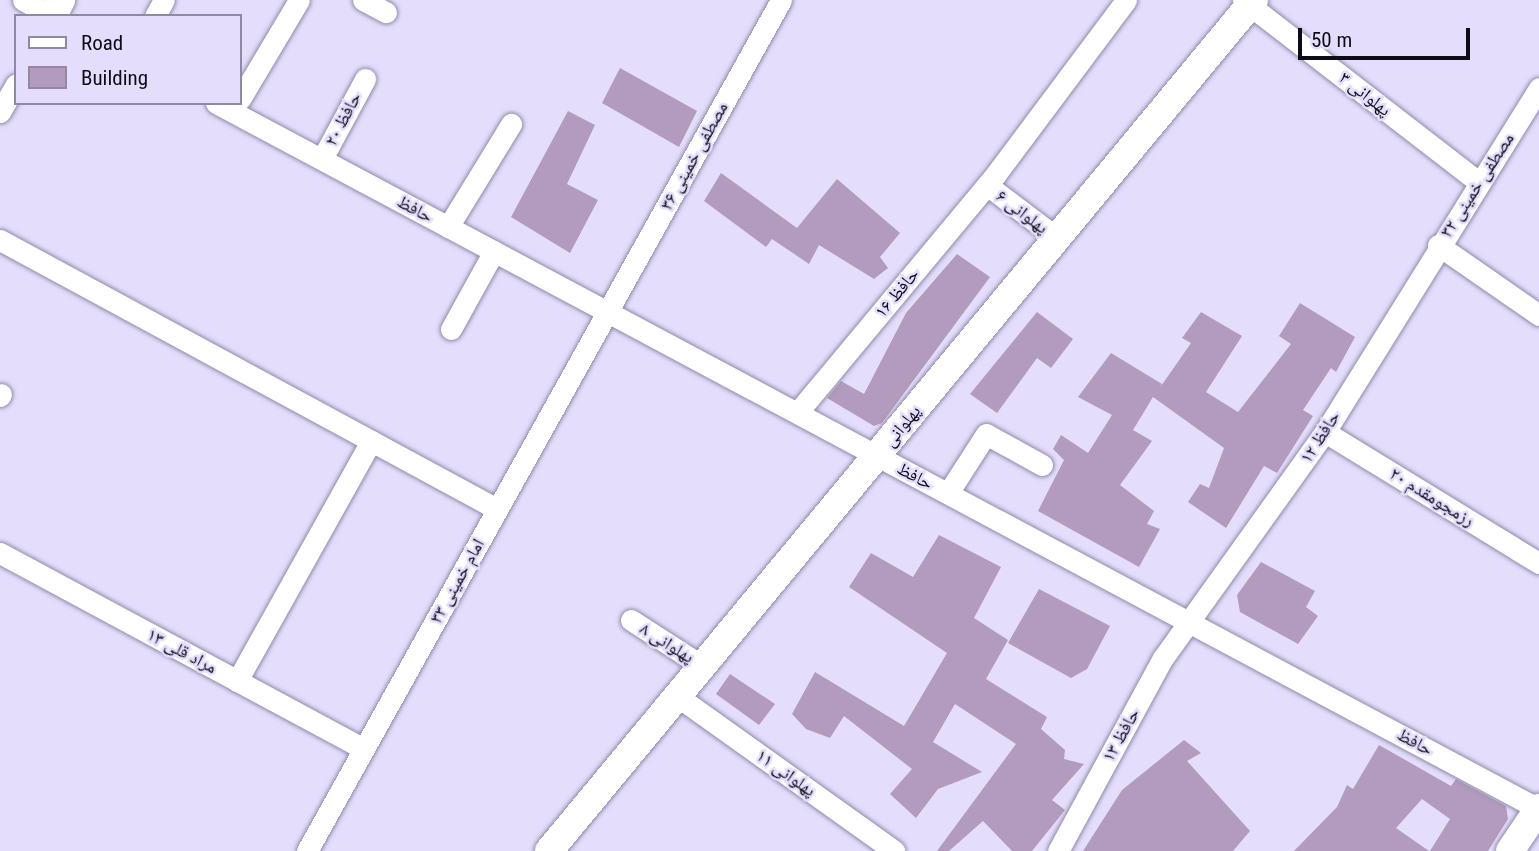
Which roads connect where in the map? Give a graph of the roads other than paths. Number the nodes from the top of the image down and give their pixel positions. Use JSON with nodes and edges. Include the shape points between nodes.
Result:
{"nodes":[{"id":1,"x":23,"y":0,"type":"edge"},
{"id":2,"x":299,"y":0,"type":"edge"},
{"id":3,"x":363,"y":0,"type":"edge"},
{"id":4,"x":1126,"y":0,"type":"edge"},
{"id":5,"x":775,"y":2,"type":"edge"},
{"id":6,"x":1249,"y":2,"type":"edge"},
{"id":7,"x":386,"y":12,"type":"dead end"},
{"id":8,"x":48,"y":14,"type":"edge"},
{"id":9,"x":365,"y":79,"type":"dead end"},
{"id":10,"x":14,"y":87,"type":"edge"},
{"id":11,"x":242,"y":88,"type":"edge"},
{"id":12,"x":1539,"y":88,"type":"edge"},
{"id":13,"x":234,"y":105,"type":"edge"},
{"id":14,"x":0,"y":112,"type":"edge"},
{"id":15,"x":511,"y":124,"type":"dead end"},
{"id":16,"x":322,"y":159,"type":"junction"},
{"id":17,"x":992,"y":180,"type":"junction"},
{"id":18,"x":1480,"y":183,"type":"junction"},
{"id":19,"x":448,"y":227,"type":"junction"},
{"id":20,"x":1057,"y":238,"type":"junction"},
{"id":21,"x":0,"y":240,"type":"edge"},
{"id":22,"x":1438,"y":245,"type":"junction"},
{"id":23,"x":494,"y":251,"type":"junction"},
{"id":24,"x":607,"y":312,"type":"junction"},
{"id":25,"x":1539,"y":315,"type":"edge"},
{"id":26,"x":451,"y":329,"type":"dead end"},
{"id":27,"x":797,"y":413,"type":"junction"},
{"id":28,"x":1325,"y":432,"type":"junction"},
{"id":29,"x":371,"y":441,"type":"junction"},
{"id":30,"x":877,"y":456,"type":"junction"},
{"id":31,"x":1042,"y":465,"type":"dead end"},
{"id":32,"x":947,"y":493,"type":"junction"},
{"id":33,"x":497,"y":509,"type":"junction"},
{"id":34,"x":0,"y":553,"type":"edge"},
{"id":35,"x":1539,"y":563,"type":"edge"},
{"id":36,"x":631,"y":620,"type":"dead end"},
{"id":37,"x":1191,"y":623,"type":"junction"},
{"id":38,"x":702,"y":666,"type":"junction"},
{"id":39,"x":237,"y":681,"type":"junction"},
{"id":40,"x":677,"y":696,"type":"junction"},
{"id":41,"x":363,"y":749,"type":"junction"},
{"id":42,"x":1539,"y":808,"type":"edge"},
{"id":43,"x":307,"y":851,"type":"edge"},
{"id":44,"x":549,"y":851,"type":"edge"},
{"id":45,"x":894,"y":851,"type":"edge"},
{"id":46,"x":1058,"y":851,"type":"edge"},
{"id":47,"x":1510,"y":851,"type":"edge"}],
"edges":[{"from":1,"to":8,"type":"street"},
{"from":2,"to":11,"type":"street"},
{"from":3,"to":7,"type":"street"},
{"from":4,"to":17,"type":"street","name":"حافظ ۱۶"},
{"from":5,"to":24,"type":"street","name":"مصطفی خمینی ۳۶"},
{"from":6,"to":18,"type":"street","name":"پهلوانی ۳"},
{"from":6,"to":20,"type":"street","name":"پهلوانی"},
{"from":9,"to":16,"type":"street","name":"حافظ ۲۰"},
{"from":10,"to":14,"type":"street"},
{"from":12,"to":18,"type":"street","name":"مصطفی خمینی ۳۲"},
{"from":13,"to":16,"type":"street","name":"حافظ"},
{"from":15,"to":19,"type":"street"},
{"from":16,"to":19,"type":"street","name":"حافظ"},
{"from":17,"to":20,"type":"street","name":"پهلوانی ۶"},
{"from":17,"to":27,"type":"street","name":"حافظ ۱۶"},
{"from":18,"to":22,"type":"street","name":"مصطفی خمینی ۳۲"},
{"from":19,"to":23,"type":"street","name":"حافظ"},
{"from":20,"to":30,"type":"street","name":"پهلوانی"},
{"from":21,"to":29,"type":"street"},
{"from":22,"to":25,"type":"street"},
{"from":22,"to":28,"type":"street","name":"حافظ ۱۲"},
{"from":23,"to":24,"type":"street","name":"حافظ"},
{"from":23,"to":26,"type":"street"},
{"from":24,"to":27,"type":"street","name":"حافظ"},
{"from":24,"to":33,"type":"street","name":"امام خمینی ۳۳"},
{"from":27,"to":30,"type":"street","name":"حافظ"},
{"from":28,"to":35,"type":"street","name":"رزمجومقدم ۲۰"},
{"from":28,"to":37,"type":"street","name":"حافظ ۱۲"},
{"from":29,"to":33,"type":"street"},
{"from":29,"to":39,"type":"street"},
{"from":30,"to":32,"type":"street","name":"حافظ"},
{"from":30,"to":38,"type":"street","name":"پهلوانی"},
{"from":31,"to":32,"type":"street","via":[[986,434]]},
{"from":32,"to":37,"type":"street","name":"حافظ"},
{"from":33,"to":41,"type":"street","name":"امام خمینی ۳۳"},
{"from":34,"to":39,"type":"street","name":"مراد قلی ۱۳"},
{"from":36,"to":38,"type":"street","name":"پهلوانی ۸"},
{"from":37,"to":42,"type":"street","name":"حافظ"},
{"from":37,"to":46,"type":"street","name":"حافظ ۱۳","via":[[1163,658]]},
{"from":38,"to":40,"type":"street","name":"پهلوانی"},
{"from":39,"to":41,"type":"street","name":"مراد قلی ۱۳"},
{"from":40,"to":44,"type":"street","name":"پهلوانی"},
{"from":40,"to":45,"type":"street","name":"پهلوانی ۱۱"},
{"from":41,"to":43,"type":"street","name":"امام خمینی ۳۳"},
{"from":42,"to":47,"type":"street"}]}
